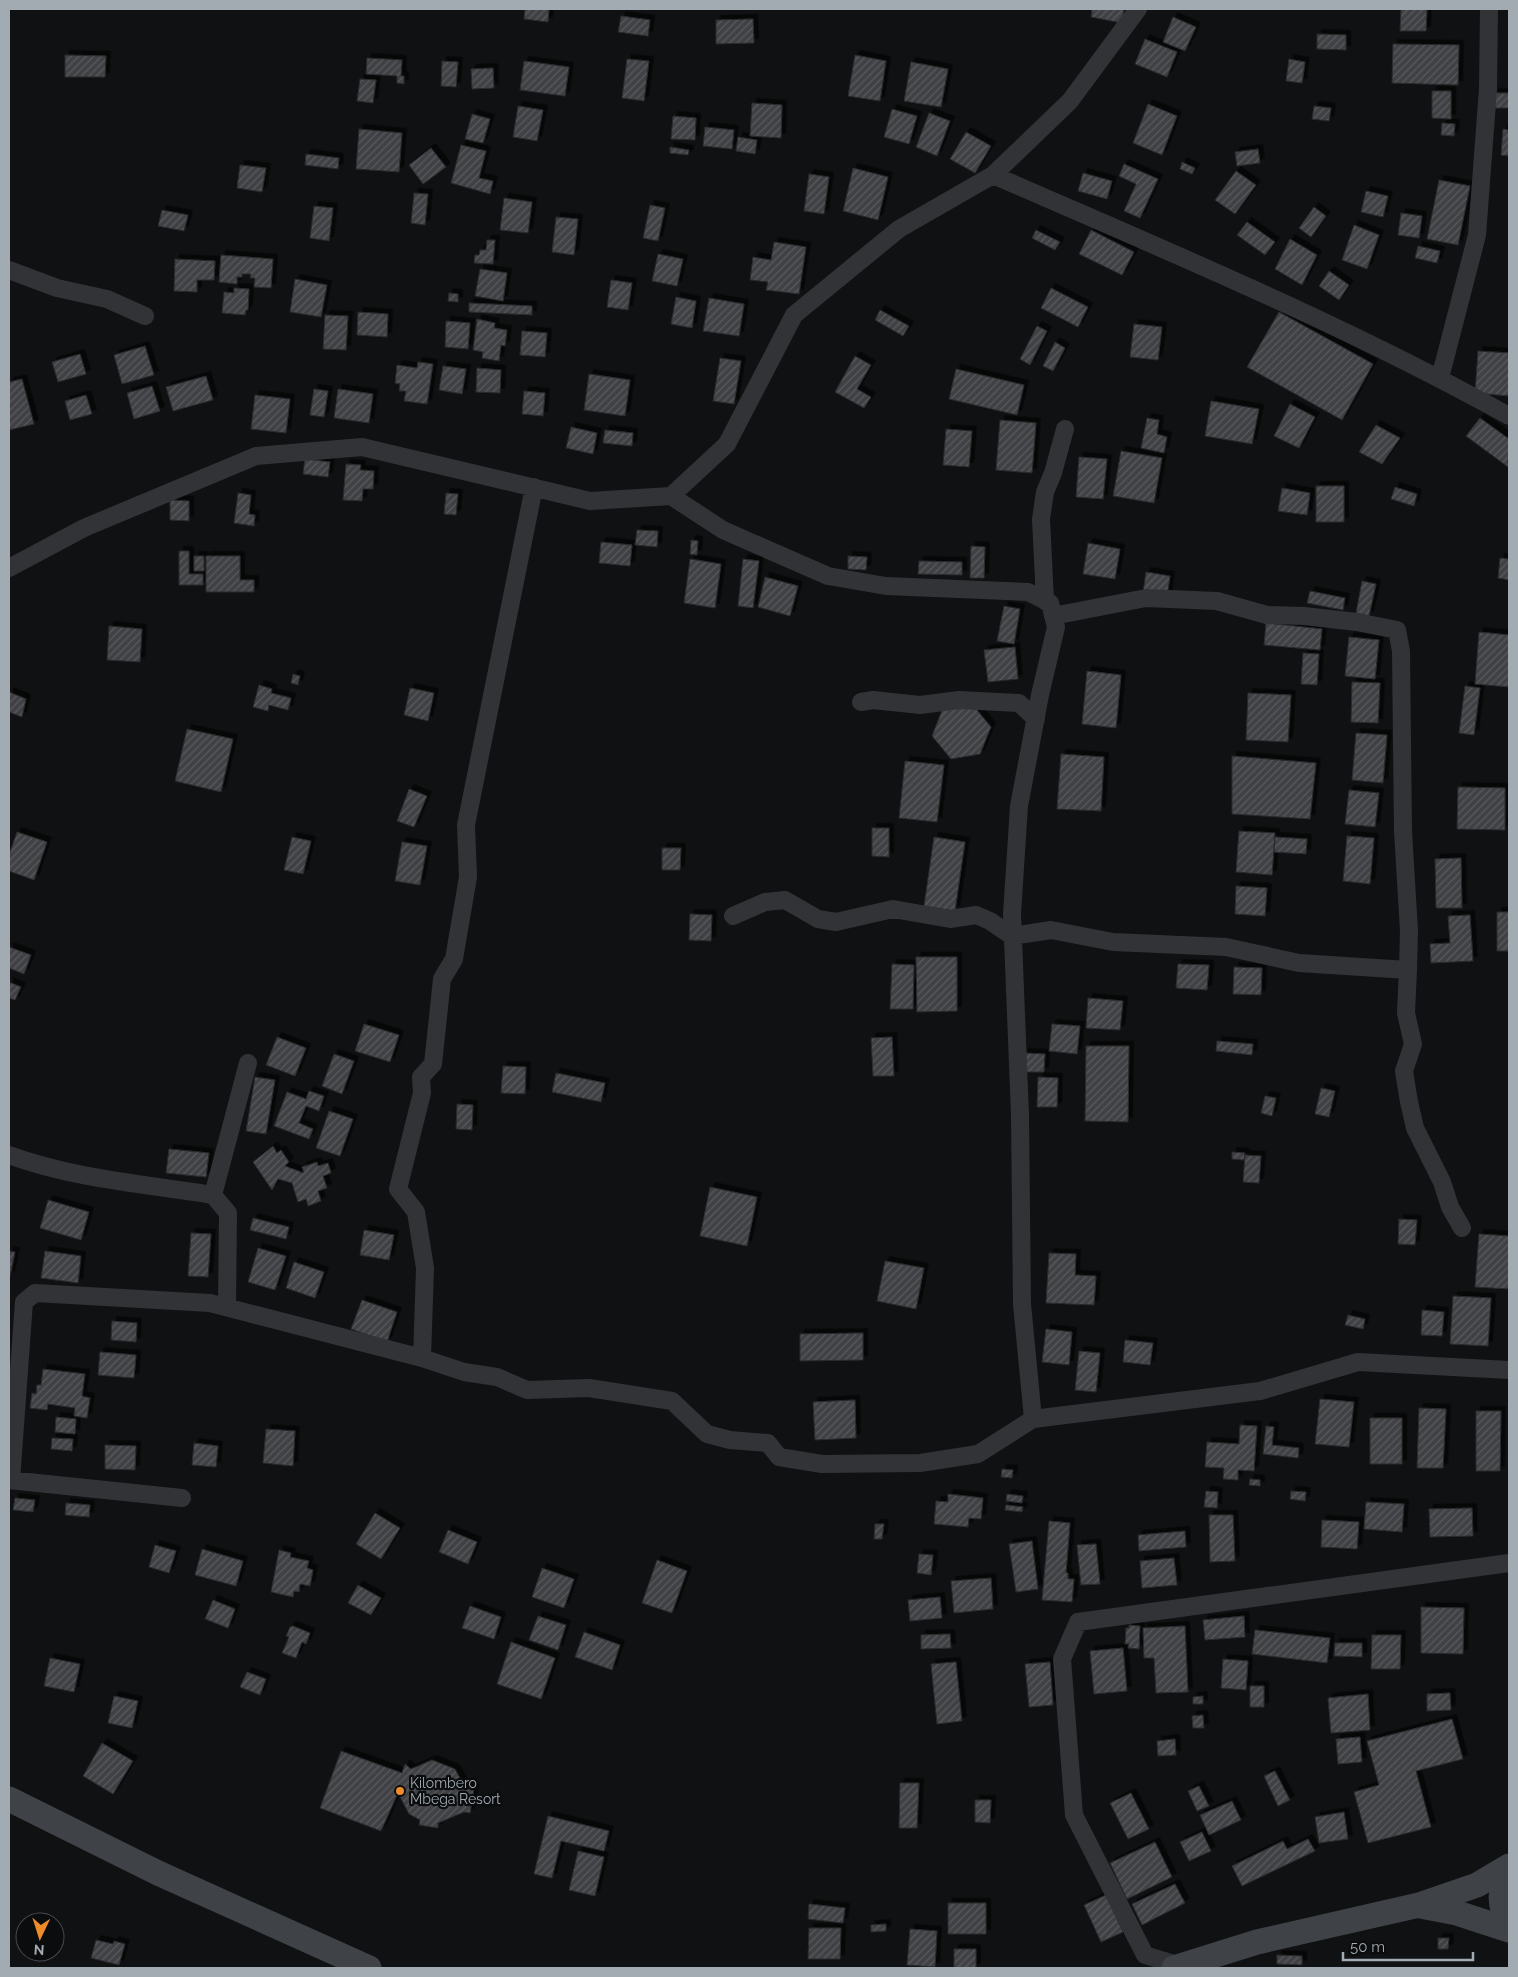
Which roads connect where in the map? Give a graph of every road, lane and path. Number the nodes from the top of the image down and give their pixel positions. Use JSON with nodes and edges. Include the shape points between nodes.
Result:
{"nodes":[{"id":1,"x":1138,"y":9,"type":"edge"},
{"id":2,"x":1489,"y":9,"type":"edge"},
{"id":3,"x":993,"y":175,"type":"junction"},
{"id":4,"x":9,"y":270,"type":"edge"},
{"id":5,"x":145,"y":316,"type":"dead end"},
{"id":6,"x":1440,"y":378,"type":"junction"},
{"id":7,"x":1509,"y":416,"type":"edge"},
{"id":8,"x":1065,"y":429,"type":"dead end"},
{"id":9,"x":534,"y":488,"type":"junction"},
{"id":10,"x":671,"y":496,"type":"junction"},
{"id":11,"x":9,"y":568,"type":"edge"},
{"id":12,"x":1049,"y":608,"type":"junction"},
{"id":13,"x":861,"y":702,"type":"dead end"},
{"id":14,"x":1036,"y":719,"type":"junction"},
{"id":15,"x":733,"y":916,"type":"dead end"},
{"id":16,"x":1012,"y":936,"type":"junction"},
{"id":17,"x":1408,"y":970,"type":"junction"},
{"id":18,"x":248,"y":1063,"type":"dead end"},
{"id":19,"x":9,"y":1155,"type":"edge"},
{"id":20,"x":213,"y":1195,"type":"junction"},
{"id":21,"x":1462,"y":1228,"type":"dead end"},
{"id":22,"x":227,"y":1308,"type":"junction"},
{"id":23,"x":422,"y":1358,"type":"junction"},
{"id":24,"x":1509,"y":1370,"type":"edge"},
{"id":25,"x":1033,"y":1419,"type":"junction"},
{"id":26,"x":10,"y":1480,"type":"edge"},
{"id":27,"x":182,"y":1498,"type":"dead end"},
{"id":28,"x":1509,"y":1563,"type":"edge"},
{"id":29,"x":9,"y":1799,"type":"edge"},
{"id":30,"x":1509,"y":1866,"type":"edge"},
{"id":31,"x":1509,"y":1871,"type":"edge"},
{"id":32,"x":1419,"y":1906,"type":"junction"},
{"id":33,"x":1509,"y":1922,"type":"edge"},
{"id":34,"x":1509,"y":1930,"type":"edge"},
{"id":35,"x":1178,"y":1967,"type":"edge"},
{"id":36,"x":369,"y":1968,"type":"edge"}],
"edges":[{"from":1,"to":3,"type":"street","via":[[1070,101]]},
{"from":2,"to":6,"type":"street","via":[[1488,89],[1477,235]]},
{"from":3,"to":6,"type":"street","via":[[1328,322]]},
{"from":3,"to":10,"type":"street","via":[[899,229],[794,316],[727,444]]},
{"from":4,"to":5,"type":"street","via":[[57,288],[108,299]]},
{"from":6,"to":7,"type":"street"},
{"from":8,"to":12,"type":"street","via":[[1045,492],[1041,519]]},
{"from":9,"to":10,"type":"street","via":[[590,501]]},
{"from":9,"to":11,"type":"street","via":[[362,446],[256,456],[84,528]]},
{"from":9,"to":23,"type":"street","via":[[466,825],[468,877],[454,959],[442,979],[433,1064],[422,1077],[422,1093],[398,1188],[416,1212],[425,1268]]},
{"from":10,"to":12,"type":"street","via":[[723,530],[828,576],[886,586],[1028,592]]},
{"from":12,"to":14,"type":"street","via":[[1056,627]]},
{"from":12,"to":17,"type":"street","via":[[1146,598],[1217,601],[1267,615],[1313,617],[1397,630],[1401,652]]},
{"from":13,"to":14,"type":"street","via":[[873,700],[920,705],[959,700],[1019,703]]},
{"from":14,"to":16,"type":"street","via":[[1019,806]]},
{"from":15,"to":16,"type":"street","via":[[765,902],[785,900],[818,919],[836,922],[893,909],[950,919],[976,915]]},
{"from":16,"to":17,"type":"street","via":[[1051,930],[1112,942],[1226,947],[1298,963]]},
{"from":16,"to":25,"type":"street","via":[[1020,1115],[1022,1304]]},
{"from":17,"to":21,"type":"street","via":[[1406,1012],[1413,1044],[1404,1071],[1409,1102],[1415,1128]]},
{"from":18,"to":20,"type":"street"},
{"from":19,"to":20,"type":"street","via":[[88,1176]]},
{"from":20,"to":22,"type":"street","via":[[228,1213]]},
{"from":22,"to":23,"type":"street"},
{"from":22,"to":26,"type":"street","via":[[210,1303],[35,1293],[24,1302]]},
{"from":23,"to":25,"type":"street","via":[[464,1372],[497,1377],[527,1390],[589,1388],[672,1401],[707,1434],[730,1440],[768,1443],[779,1457],[822,1464],[920,1463],[978,1454]]},
{"from":24,"to":25,"type":"street","via":[[1358,1362],[1260,1391]]},
{"from":26,"to":27,"type":"street"},
{"from":28,"to":35,"type":"street","via":[[1078,1622],[1062,1659],[1074,1815],[1145,1955]]},
{"from":29,"to":36,"type":"main road","via":[[158,1872]]},
{"from":30,"to":32,"type":"main road","via":[[1476,1885]]},
{"from":31,"to":33,"type":"main road","via":[[1501,1901]]},
{"from":32,"to":34,"type":"main road","via":[[1457,1913]]},
{"from":32,"to":35,"type":"main road","via":[[1257,1942]]}]}
